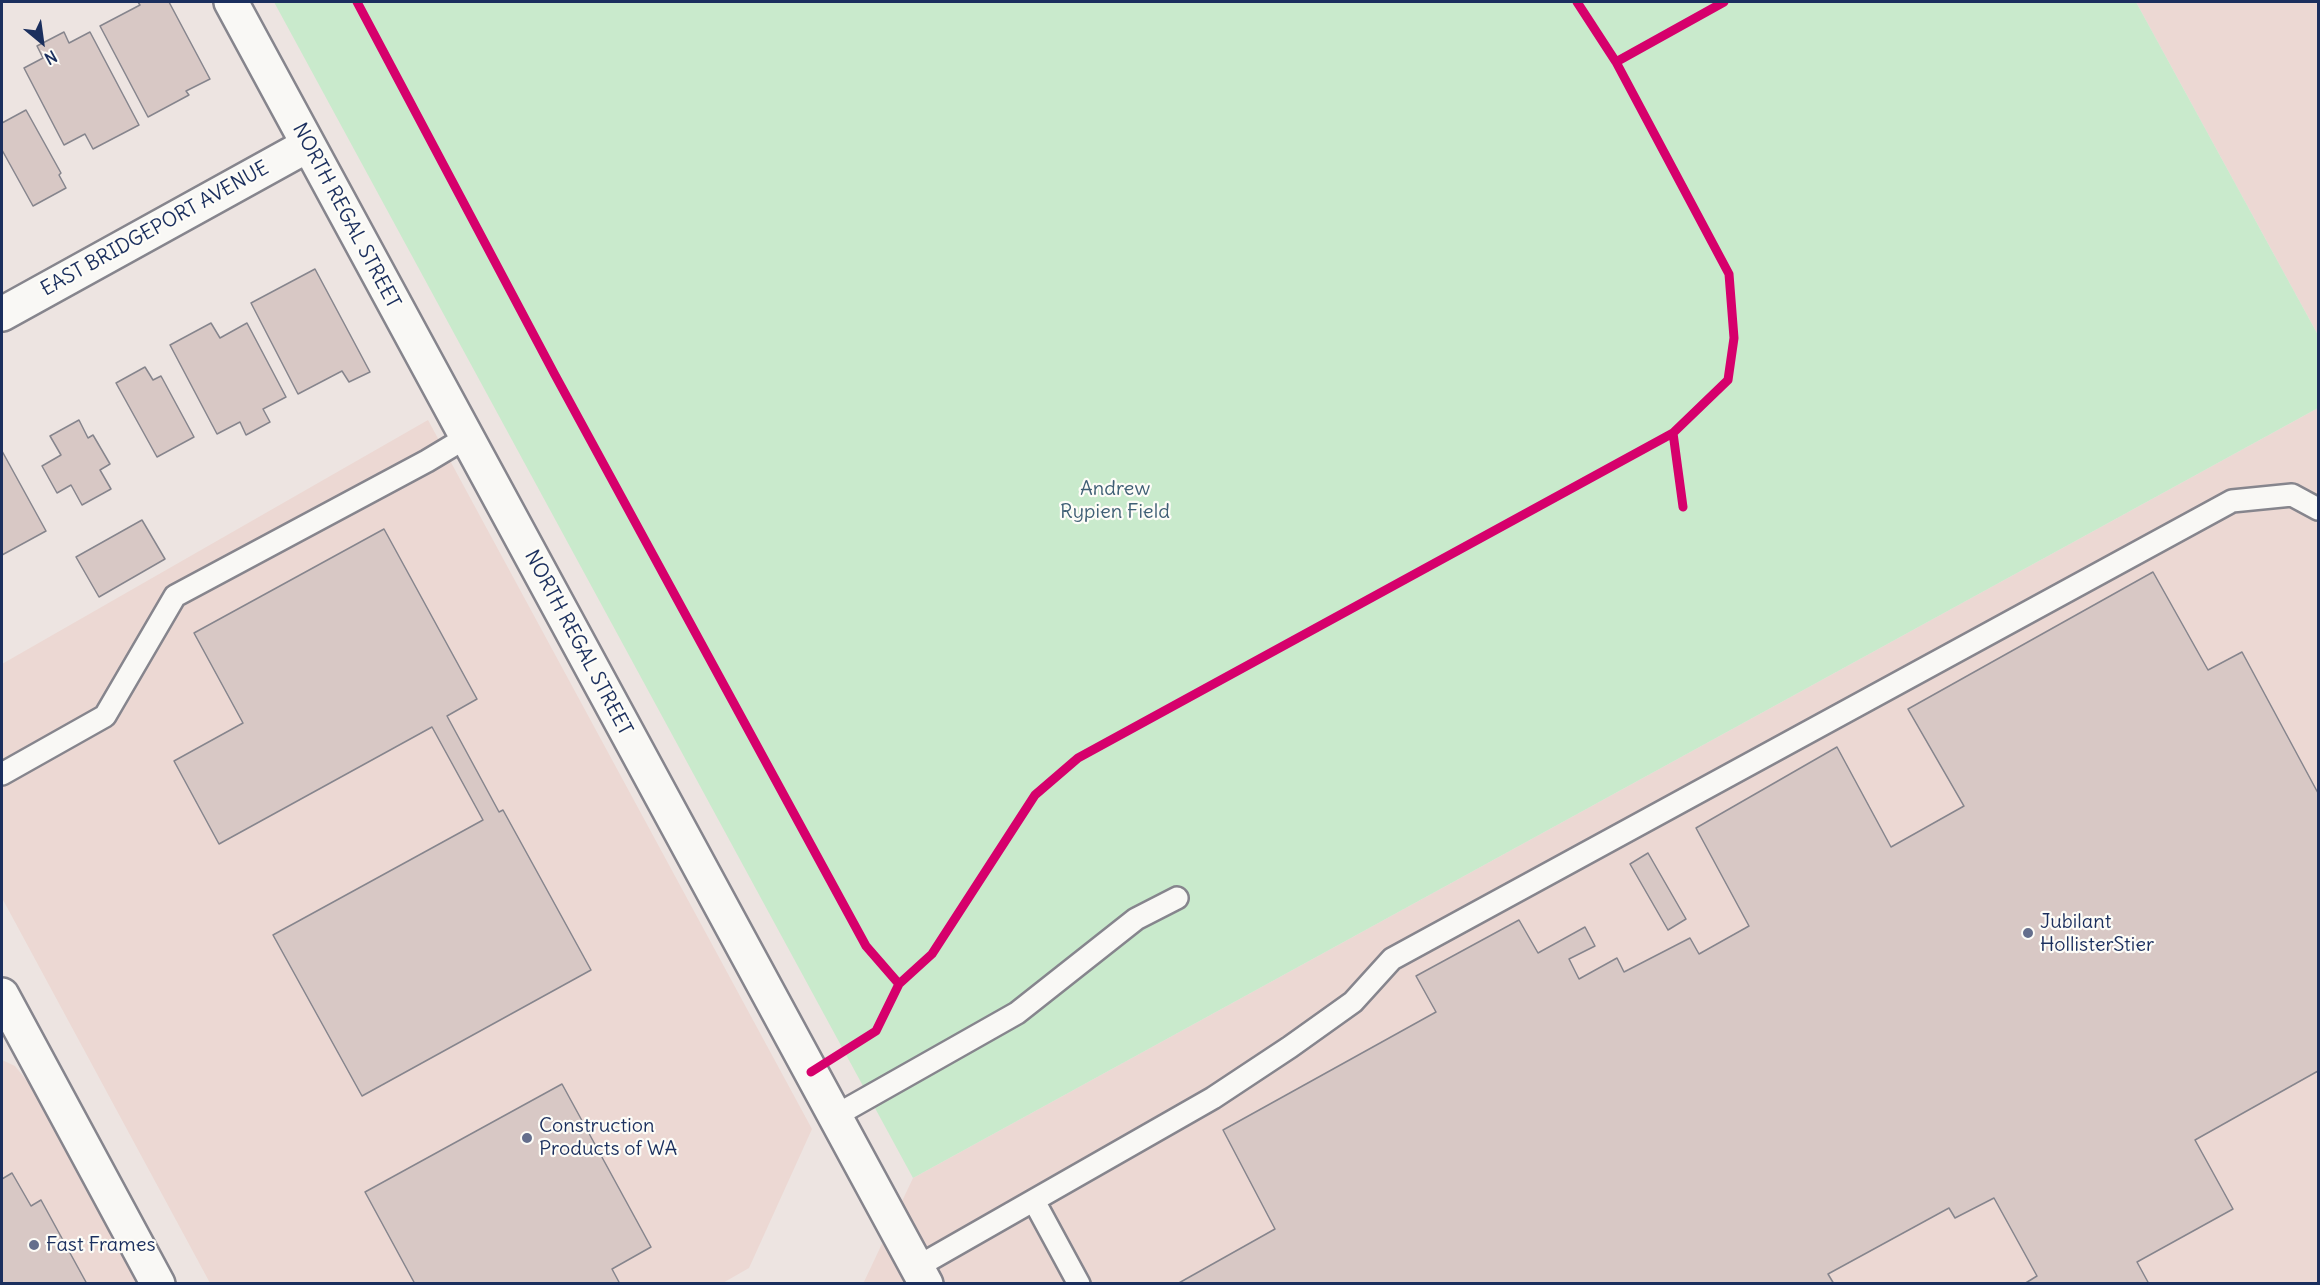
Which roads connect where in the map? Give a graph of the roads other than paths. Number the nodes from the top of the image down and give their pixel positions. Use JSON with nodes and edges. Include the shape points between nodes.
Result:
{"nodes":[{"id":1,"x":231,"y":2,"type":"edge"},
{"id":2,"x":308,"y":145,"type":"junction"},
{"id":3,"x":2,"y":314,"type":"edge"},
{"id":4,"x":466,"y":437,"type":"junction"},
{"id":5,"x":2319,"y":509,"type":"edge"},
{"id":6,"x":2,"y":774,"type":"edge"},
{"id":7,"x":1177,"y":898,"type":"dead end"},
{"id":8,"x":2,"y":995,"type":"edge"},
{"id":9,"x":835,"y":1116,"type":"junction"},
{"id":10,"x":1034,"y":1201,"type":"junction"},
{"id":11,"x":922,"y":1275,"type":"edge"},
{"id":12,"x":158,"y":1284,"type":"edge"},
{"id":13,"x":1079,"y":1284,"type":"edge"}],
"edges":[{"from":1,"to":2,"type":"street","name":"NORTH REGAL STREET"},
{"from":2,"to":3,"type":"street","name":"EAST BRIDGEPORT AVENUE"},
{"from":2,"to":4,"type":"street","name":"NORTH REGAL STREET"},
{"from":4,"to":6,"type":"lane","via":[[175,596],[105,716]]},
{"from":4,"to":9,"type":"street","name":"NORTH REGAL STREET"},
{"from":5,"to":10,"type":"lane","via":[[2292,495],[2232,501],[1392,959],[1353,1002],[1290,1047],[1213,1098]]},
{"from":7,"to":9,"type":"lane","via":[[1136,919],[1017,1013]]},
{"from":8,"to":12,"type":"street"},
{"from":9,"to":11,"type":"street","name":"NORTH REGAL STREET"},
{"from":10,"to":11,"type":"lane"},
{"from":10,"to":13,"type":"lane"}]}
